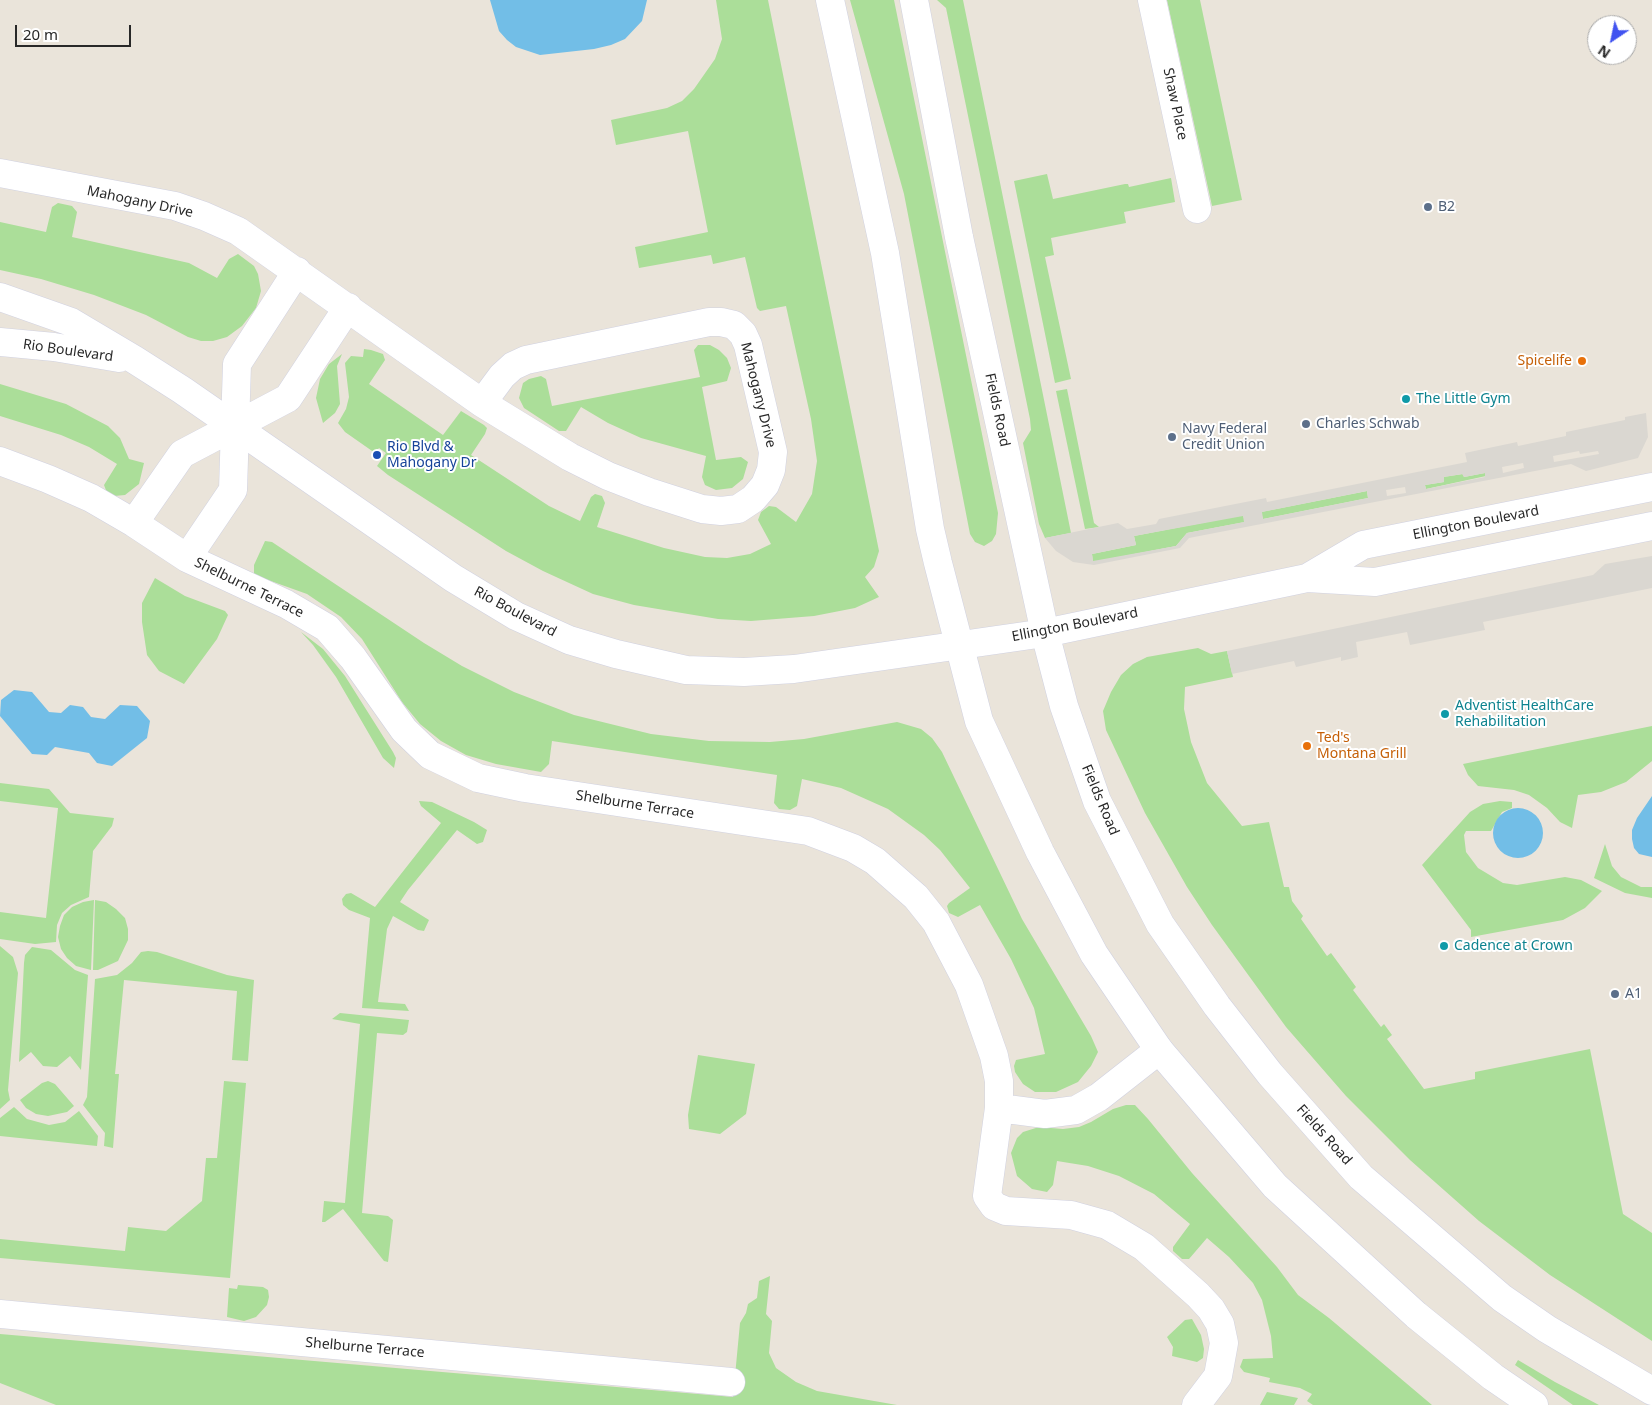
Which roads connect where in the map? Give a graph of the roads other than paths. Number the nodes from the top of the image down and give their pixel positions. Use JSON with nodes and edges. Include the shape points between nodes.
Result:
{"nodes":[{"id":1,"x":830,"y":0,"type":"edge"},
{"id":2,"x":914,"y":0,"type":"edge"},
{"id":3,"x":1152,"y":0,"type":"edge"},
{"id":4,"x":0,"y":173,"type":"edge"},
{"id":5,"x":1197,"y":209,"type":"dead end"},
{"id":6,"x":297,"y":271,"type":"junction"},
{"id":7,"x":0,"y":297,"type":"edge"},
{"id":8,"x":348,"y":307,"type":"junction"},
{"id":9,"x":0,"y":342,"type":"edge"},
{"id":10,"x":135,"y":360,"type":"junction"},
{"id":11,"x":482,"y":403,"type":"junction"},
{"id":12,"x":234,"y":427,"type":"junction"},
{"id":13,"x":0,"y":462,"type":"edge"},
{"id":14,"x":1652,"y":488,"type":"edge"},
{"id":15,"x":134,"y":523,"type":"junction"},
{"id":16,"x":1652,"y":526,"type":"edge"},
{"id":17,"x":187,"y":558,"type":"junction"},
{"id":18,"x":1307,"y":578,"type":"junction"},
{"id":19,"x":1044,"y":633,"type":"junction"},
{"id":20,"x":959,"y":645,"type":"junction"},
{"id":21,"x":1159,"y":1050,"type":"junction"},
{"id":22,"x":999,"y":1108,"type":"junction"},
{"id":23,"x":0,"y":1314,"type":"edge"},
{"id":24,"x":731,"y":1382,"type":"dead end"},
{"id":25,"x":1652,"y":1391,"type":"edge"},
{"id":26,"x":1196,"y":1405,"type":"edge"},
{"id":27,"x":1534,"y":1405,"type":"edge"}],
"edges":[{"from":1,"to":20,"type":"street","via":[[885,253],[930,530]]},
{"from":2,"to":19,"type":"street","name":"Fields Road","via":[[959,237]]},
{"from":3,"to":5,"type":"street","name":"Shaw Place"},
{"from":4,"to":6,"type":"street","name":"Mahogany Drive","via":[[175,206],[238,231]]},
{"from":6,"to":8,"type":"street","name":"Mahogany Drive"},
{"from":6,"to":12,"type":"street","via":[[237,364]]},
{"from":7,"to":10,"type":"street","name":"Rio Boulevard","via":[[71,322]]},
{"from":8,"to":11,"type":"street","name":"Mahogany Drive"},
{"from":8,"to":12,"type":"street","via":[[288,398]]},
{"from":9,"to":10,"type":"street","name":"Rio Boulevard"},
{"from":10,"to":12,"type":"street","name":"Rio Boulevard"},
{"from":11,"to":11,"type":"street","name":"Mahogany Drive","via":[[502,376],[526,360],[722,322],[734,325],[748,345],[773,452],[771,470],[765,485],[753,499],[738,508],[721,511],[702,509],[608,476],[570,457]]},
{"from":12,"to":15,"type":"street","via":[[182,454]]},
{"from":12,"to":17,"type":"street","name":"Shelburne Terrace","via":[[233,490]]},
{"from":12,"to":20,"type":"street","name":"Rio Boulevard","via":[[461,583],[516,616],[569,640],[686,670],[744,672],[794,669]]},
{"from":13,"to":15,"type":"street","name":"Shelburne Terrace","via":[[91,498]]},
{"from":14,"to":18,"type":"street","name":"Ellington Boulevard","via":[[1363,545]]},
{"from":15,"to":17,"type":"street","name":"Shelburne Terrace"},
{"from":16,"to":18,"type":"street","name":"Ellington Boulevard","via":[[1375,582]]},
{"from":17,"to":22,"type":"street","name":"Shelburne Terrace","via":[[286,604],[327,628],[353,658],[404,730],[430,755],[478,778],[808,831],[853,848],[875,861],[916,897],[936,922],[969,985],[994,1056],[999,1081]]},
{"from":18,"to":19,"type":"street","name":"Ellington Boulevard"},
{"from":19,"to":20,"type":"street","name":"Ellington Boulevard"},
{"from":19,"to":25,"type":"street","name":"Fields Road","via":[[1064,706],[1097,800],[1155,915],[1270,1074],[1361,1177],[1502,1298],[1547,1329]]},
{"from":20,"to":21,"type":"street","via":[[979,721],[1040,852],[1094,954]]},
{"from":21,"to":22,"type":"street","via":[[1099,1097],[1076,1110],[1045,1114]]},
{"from":21,"to":27,"type":"street","via":[[1275,1186],[1416,1315],[1493,1377]]},
{"from":22,"to":26,"type":"street","name":"Shelburne Terrace","via":[[987,1190],[994,1206],[1006,1211],[1070,1215],[1107,1225],[1144,1247],[1211,1309],[1220,1324],[1224,1342],[1222,1358],[1218,1376]]},
{"from":23,"to":24,"type":"street","name":"Shelburne Terrace"}]}
